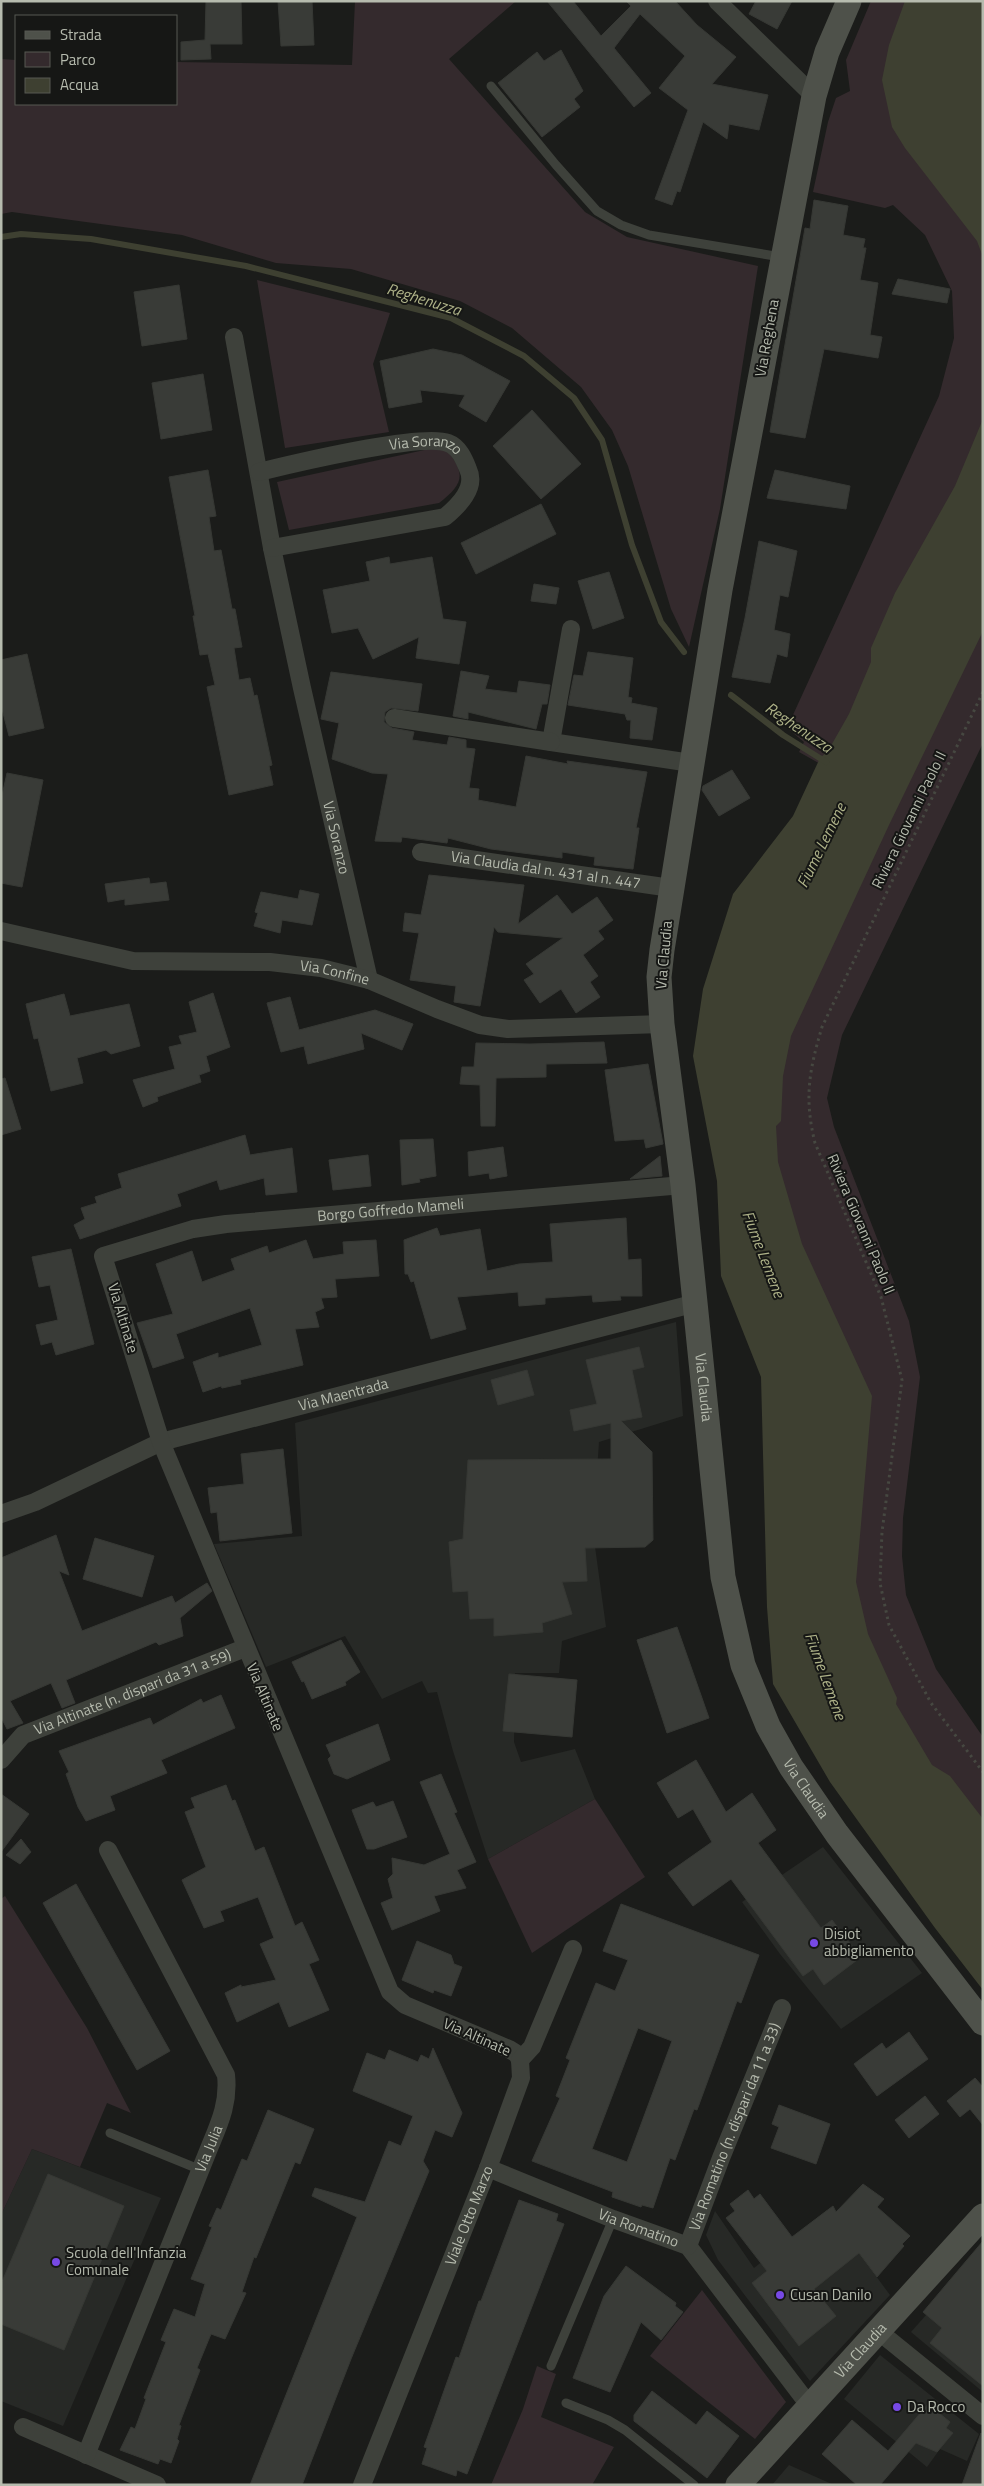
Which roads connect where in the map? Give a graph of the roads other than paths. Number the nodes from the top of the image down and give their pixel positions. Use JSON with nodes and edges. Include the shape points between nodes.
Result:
{"nodes":[{"id":1,"x":717,"y":1,"type":"edge"},
{"id":2,"x":849,"y":1,"type":"edge"},
{"id":3,"x":491,"y":86,"type":"dead end"},
{"id":4,"x":814,"y":96,"type":"junction"},
{"id":5,"x":782,"y":257,"type":"junction"},
{"id":6,"x":234,"y":337,"type":"dead end"},
{"id":7,"x":259,"y":472,"type":"junction"},
{"id":8,"x":272,"y":548,"type":"junction"},
{"id":9,"x":571,"y":628,"type":"dead end"},
{"id":10,"x":704,"y":680,"type":"joint"},
{"id":11,"x":394,"y":718,"type":"dead end"},
{"id":12,"x":551,"y":742,"type":"junction"},
{"id":13,"x":691,"y":763,"type":"junction"},
{"id":14,"x":421,"y":852,"type":"dead end"},
{"id":15,"x":671,"y":888,"type":"junction"},
{"id":16,"x":1,"y":931,"type":"edge"},
{"id":17,"x":369,"y":980,"type":"junction"},
{"id":18,"x":662,"y":1024,"type":"junction"},
{"id":19,"x":683,"y":1185,"type":"junction"},
{"id":20,"x":103,"y":1256,"type":"joint"},
{"id":21,"x":696,"y":1303,"type":"junction"},
{"id":22,"x":161,"y":1442,"type":"junction"},
{"id":23,"x":1,"y":1514,"type":"edge"},
{"id":24,"x":245,"y":1648,"type":"junction"},
{"id":25,"x":1,"y":1760,"type":"edge"},
{"id":26,"x":108,"y":1850,"type":"dead end"},
{"id":27,"x":572,"y":1949,"type":"dead end"},
{"id":28,"x":782,"y":2008,"type":"dead end"},
{"id":29,"x":983,"y":2023,"type":"edge"},
{"id":30,"x":520,"y":2060,"type":"junction"},
{"id":31,"x":110,"y":2133,"type":"dead end"},
{"id":32,"x":488,"y":2168,"type":"junction"},
{"id":33,"x":201,"y":2170,"type":"junction"},
{"id":34,"x":983,"y":2216,"type":"edge"},
{"id":35,"x":613,"y":2219,"type":"junction"},
{"id":36,"x":688,"y":2246,"type":"junction"},
{"id":37,"x":877,"y":2330,"type":"junction"},
{"id":38,"x":552,"y":2366,"type":"dead end"},
{"id":39,"x":566,"y":2403,"type":"dead end"},
{"id":40,"x":809,"y":2405,"type":"junction"},
{"id":41,"x":983,"y":2416,"type":"edge"},
{"id":42,"x":23,"y":2427,"type":"dead end"},
{"id":43,"x":86,"y":2456,"type":"junction"},
{"id":44,"x":157,"y":2485,"type":"edge"},
{"id":45,"x":362,"y":2485,"type":"edge"},
{"id":46,"x":694,"y":2485,"type":"edge"},
{"id":47,"x":738,"y":2485,"type":"edge"}],
"edges":[{"from":1,"to":4,"type":"street"},
{"from":2,"to":4,"type":"street","name":"Via Reghena","via":[[827,52]]},
{"from":3,"to":5,"type":"lane","via":[[597,211],[621,225],[649,235]]},
{"from":4,"to":5,"type":"street","name":"Via Reghena"},
{"from":5,"to":10,"type":"street","name":"Via Reghena"},
{"from":6,"to":7,"type":"street","name":"Via Soranzo"},
{"from":7,"to":8,"type":"street","name":"Via Soranzo"},
{"from":7,"to":8,"type":"street","name":"Via Soranzo","via":[[427,440],[448,443],[459,450],[470,472],[469,488],[458,505],[444,516]]},
{"from":8,"to":17,"type":"street","name":"Via Soranzo"},
{"from":9,"to":12,"type":"street"},
{"from":10,"to":13,"type":"street","name":"Via Claudia"},
{"from":11,"to":12,"type":"street"},
{"from":12,"to":13,"type":"street"},
{"from":13,"to":15,"type":"street","name":"Via Claudia"},
{"from":14,"to":15,"type":"street","name":"Via Claudia dal n. 431 al n. 447"},
{"from":15,"to":18,"type":"street","name":"Via Claudia","via":[[659,977]]},
{"from":16,"to":17,"type":"street","name":"Via Confine","via":[[133,961],[270,962],[321,968]]},
{"from":17,"to":18,"type":"street","name":"Via Confine","via":[[480,1025],[508,1029]]},
{"from":18,"to":19,"type":"street","name":"Via Claudia"},
{"from":19,"to":20,"type":"street","name":"Borgo Goffredo Mameli","via":[[226,1224],[193,1229]]},
{"from":19,"to":21,"type":"street","name":"Via Claudia"},
{"from":20,"to":22,"type":"street","name":"Via Altinate"},
{"from":21,"to":22,"type":"street","name":"Via Maentrada"},
{"from":21,"to":29,"type":"street","name":"Via Claudia","via":[[723,1577],[731,1622],[755,1699],[791,1767],[837,1834]]},
{"from":22,"to":23,"type":"street","name":"Via Maentrada","via":[[35,1502]]},
{"from":22,"to":24,"type":"street","name":"Via Altinate"},
{"from":24,"to":25,"type":"street","name":"Via Altinate (n. dispari da 31 a 59)","via":[[23,1735]]},
{"from":24,"to":30,"type":"street","name":"Via Altinate","via":[[390,1992],[406,2005],[509,2049]]},
{"from":26,"to":33,"type":"street","name":"Via Julia","via":[[226,2075],[226,2107]]},
{"from":27,"to":30,"type":"street","via":[[532,2047]]},
{"from":28,"to":36,"type":"street","name":"Via Romatino (n. dispari da 11 a 33)","via":[[720,2158]]},
{"from":30,"to":32,"type":"street","name":"Viale Otto Marzo","via":[[521,2078]]},
{"from":31,"to":33,"type":"lane"},
{"from":32,"to":35,"type":"street","name":"Via Romatino"},
{"from":32,"to":45,"type":"street","name":"Viale Otto Marzo"},
{"from":33,"to":43,"type":"street","name":"Via Julia"},
{"from":34,"to":37,"type":"street","name":"Via Claudia"},
{"from":35,"to":36,"type":"street","name":"Via Romatino"},
{"from":35,"to":38,"type":"lane"},
{"from":36,"to":40,"type":"street","name":"Via Romatino"},
{"from":37,"to":40,"type":"street","name":"Via Claudia"},
{"from":37,"to":41,"type":"street"},
{"from":39,"to":46,"type":"lane","via":[[625,2430]]},
{"from":40,"to":47,"type":"street","name":"Via Claudia"},
{"from":42,"to":43,"type":"street"},
{"from":43,"to":44,"type":"street"}]}
